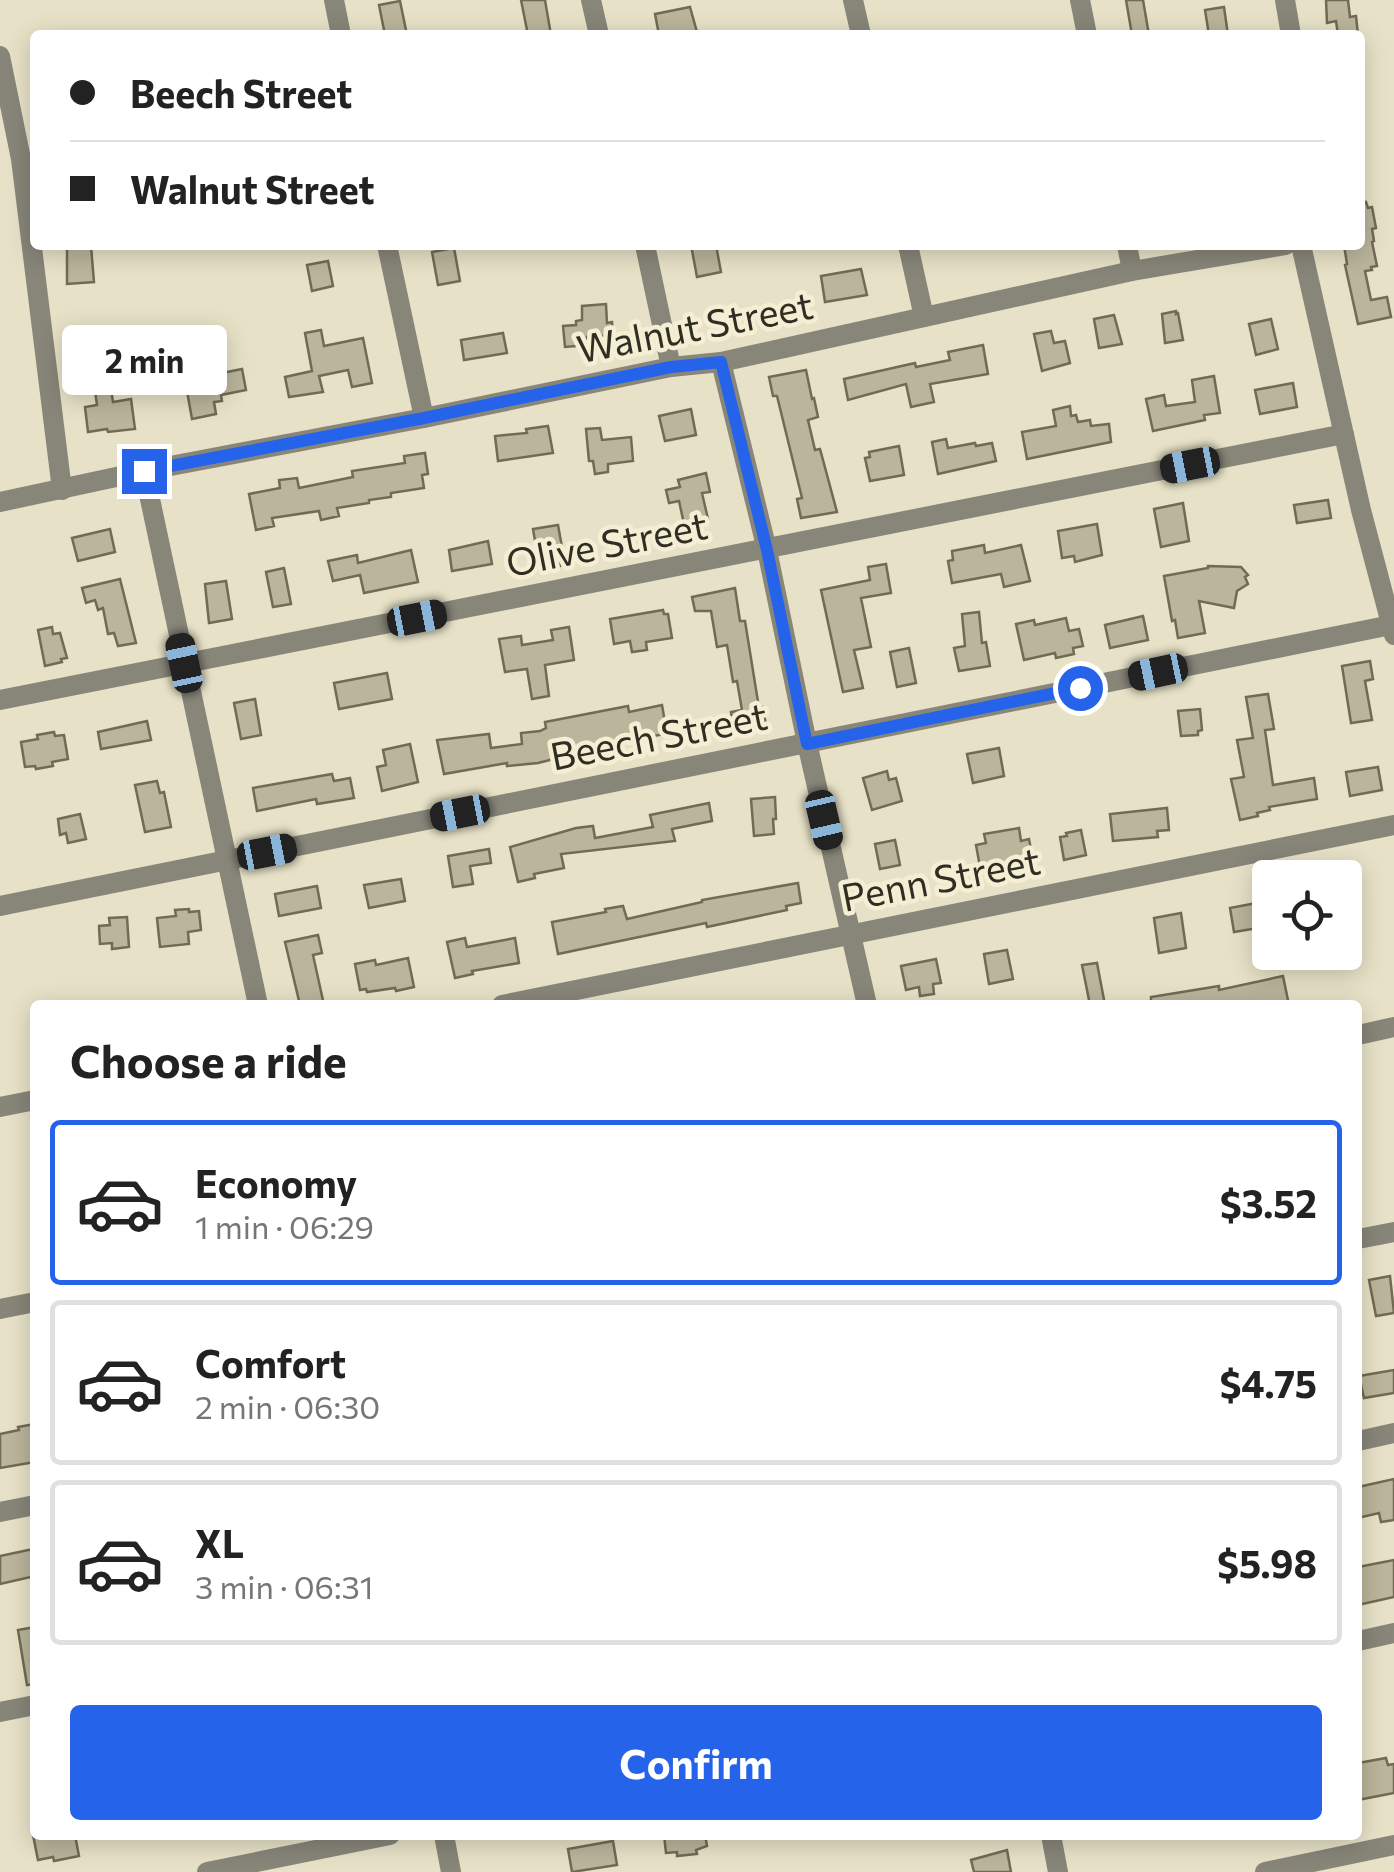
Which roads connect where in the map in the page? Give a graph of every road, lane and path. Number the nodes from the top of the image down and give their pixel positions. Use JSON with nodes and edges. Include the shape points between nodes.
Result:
{"nodes":[{"id":1,"x":334,"y":0,"type":"edge"},
{"id":2,"x":591,"y":0,"type":"edge"},
{"id":3,"x":853,"y":0,"type":"edge"},
{"id":4,"x":1080,"y":0,"type":"edge"},
{"id":5,"x":1284,"y":0,"type":"edge"},
{"id":6,"x":340,"y":30,"type":"edge"},
{"id":7,"x":598,"y":30,"type":"edge"},
{"id":8,"x":860,"y":30,"type":"edge"},
{"id":9,"x":1086,"y":30,"type":"edge"},
{"id":10,"x":1290,"y":30,"type":"edge"},
{"id":11,"x":0,"y":56,"type":"edge"},
{"id":12,"x":30,"y":232,"type":"edge"},
{"id":13,"x":32,"y":250,"type":"edge"},
{"id":14,"x":387,"y":250,"type":"edge"},
{"id":15,"x":645,"y":250,"type":"edge"},
{"id":16,"x":909,"y":250,"type":"edge"},
{"id":17,"x":1128,"y":250,"type":"edge"},
{"id":18,"x":1256,"y":250,"type":"edge"},
{"id":19,"x":1302,"y":250,"type":"edge"},
{"id":20,"x":1132,"y":271,"type":"junction"},
{"id":21,"x":924,"y":318,"type":"junction"},
{"id":22,"x":721,"y":362,"type":"junction"},
{"id":23,"x":671,"y":367,"type":"junction"},
{"id":24,"x":424,"y":418,"type":"junction"},
{"id":25,"x":1344,"y":434,"type":"junction"},
{"id":26,"x":144,"y":471,"type":"junction"},
{"id":27,"x":62,"y":490,"type":"junction"},
{"id":28,"x":0,"y":502,"type":"edge"},
{"id":29,"x":767,"y":550,"type":"junction"},
{"id":30,"x":1393,"y":631,"type":"edge"},
{"id":31,"x":184,"y":663,"type":"junction"},
{"id":32,"x":0,"y":700,"type":"edge"},
{"id":33,"x":807,"y":744,"type":"junction"},
{"id":34,"x":1394,"y":825,"type":"edge"},
{"id":35,"x":228,"y":859,"type":"junction"},
{"id":36,"x":0,"y":906,"type":"edge"},
{"id":37,"x":851,"y":934,"type":"junction"},
{"id":38,"x":257,"y":1000,"type":"edge"},
{"id":39,"x":527,"y":1000,"type":"edge"},
{"id":40,"x":866,"y":1000,"type":"edge"},
{"id":41,"x":1394,"y":1027,"type":"edge"},
{"id":42,"x":1362,"y":1033,"type":"edge"},
{"id":43,"x":30,"y":1101,"type":"edge"},
{"id":44,"x":0,"y":1107,"type":"edge"},
{"id":45,"x":1394,"y":1232,"type":"edge"},
{"id":46,"x":1362,"y":1238,"type":"edge"},
{"id":47,"x":30,"y":1303,"type":"edge"},
{"id":48,"x":0,"y":1310,"type":"edge"},
{"id":49,"x":1394,"y":1434,"type":"edge"},
{"id":50,"x":1362,"y":1440,"type":"edge"},
{"id":51,"x":30,"y":1507,"type":"edge"},
{"id":52,"x":0,"y":1512,"type":"edge"},
{"id":53,"x":1394,"y":1633,"type":"edge"},
{"id":54,"x":1362,"y":1639,"type":"edge"},
{"id":55,"x":30,"y":1706,"type":"edge"},
{"id":56,"x":0,"y":1712,"type":"edge"},
{"id":57,"x":365,"y":1840,"type":"edge"},
{"id":58,"x":445,"y":1840,"type":"edge"},
{"id":59,"x":1051,"y":1840,"type":"edge"},
{"id":60,"x":1394,"y":1845,"type":"edge"},
{"id":61,"x":207,"y":1872,"type":"edge"},
{"id":62,"x":451,"y":1872,"type":"edge"},
{"id":63,"x":1058,"y":1872,"type":"edge"},
{"id":64,"x":1264,"y":1872,"type":"edge"}],
"edges":[{"from":1,"to":6,"type":"street"},
{"from":2,"to":7,"type":"street"},
{"from":3,"to":8,"type":"street"},
{"from":4,"to":9,"type":"street"},
{"from":5,"to":10,"type":"street"},
{"from":11,"to":12,"type":"street"},
{"from":13,"to":27,"type":"street"},
{"from":14,"to":24,"type":"street"},
{"from":15,"to":23,"type":"street"},
{"from":16,"to":21,"type":"street"},
{"from":17,"to":20,"type":"street"},
{"from":18,"to":20,"type":"street","name":"Walnut Street"},
{"from":19,"to":25,"type":"street"},
{"from":20,"to":21,"type":"street","name":"Walnut Street"},
{"from":21,"to":22,"type":"street","name":"Walnut Street"},
{"from":22,"to":23,"type":"street","name":"Walnut Street"},
{"from":22,"to":29,"type":"street"},
{"from":23,"to":24,"type":"street","name":"Walnut Street"},
{"from":24,"to":26,"type":"street","name":"Walnut Street"},
{"from":25,"to":29,"type":"street","name":"Olive Street"},
{"from":25,"to":30,"type":"street"},
{"from":26,"to":27,"type":"street","name":"Walnut Street"},
{"from":26,"to":31,"type":"street"},
{"from":27,"to":28,"type":"street","name":"Walnut Street"},
{"from":29,"to":31,"type":"street","name":"Olive Street"},
{"from":29,"to":33,"type":"street"},
{"from":30,"to":33,"type":"street","name":"Beech Street"},
{"from":31,"to":32,"type":"street","name":"Olive Street"},
{"from":31,"to":35,"type":"street"},
{"from":33,"to":35,"type":"street","name":"Beech Street"},
{"from":33,"to":37,"type":"street"},
{"from":34,"to":37,"type":"street","name":"Penn Street"},
{"from":35,"to":36,"type":"street","name":"Beech Street"},
{"from":35,"to":38,"type":"street"},
{"from":37,"to":39,"type":"street","name":"Penn Street"},
{"from":37,"to":40,"type":"street"},
{"from":41,"to":42,"type":"street"},
{"from":43,"to":44,"type":"street"},
{"from":45,"to":46,"type":"street"},
{"from":47,"to":48,"type":"street"},
{"from":49,"to":50,"type":"street"},
{"from":51,"to":52,"type":"street"},
{"from":53,"to":54,"type":"street"},
{"from":55,"to":56,"type":"street"},
{"from":57,"to":61,"type":"street"},
{"from":58,"to":62,"type":"street"},
{"from":59,"to":63,"type":"street"},
{"from":60,"to":64,"type":"street"}]}
